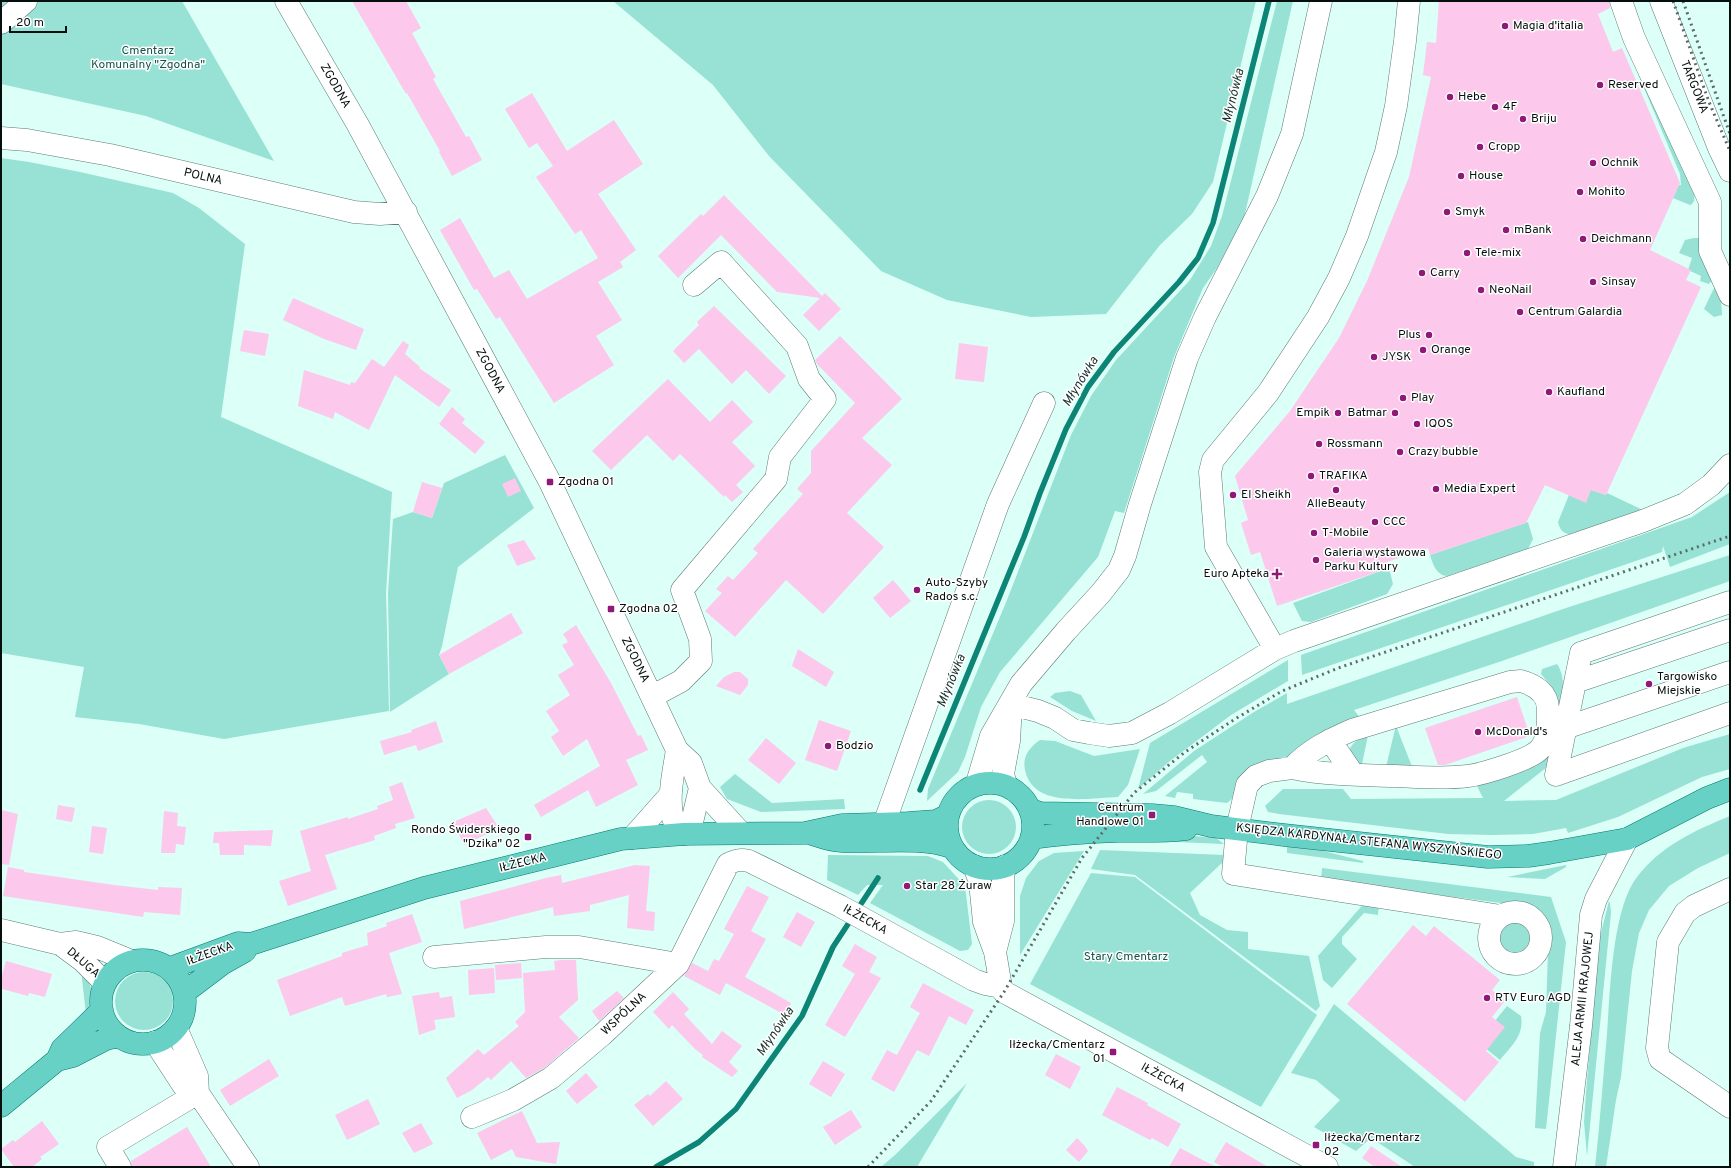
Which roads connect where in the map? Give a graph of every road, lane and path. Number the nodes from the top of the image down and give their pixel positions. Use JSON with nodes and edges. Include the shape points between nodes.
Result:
{"nodes":[{"id":1,"x":26,"y":1,"type":"edge"},
{"id":2,"x":286,"y":1,"type":"edge"},
{"id":3,"x":1321,"y":1,"type":"edge"},
{"id":4,"x":1408,"y":1,"type":"edge"},
{"id":5,"x":1621,"y":1,"type":"edge"},
{"id":6,"x":1661,"y":1,"type":"edge"},
{"id":7,"x":1,"y":23,"type":"edge"},
{"id":8,"x":1,"y":138,"type":"edge"},
{"id":9,"x":1730,"y":171,"type":"edge"},
{"id":10,"x":406,"y":212,"type":"junction"},
{"id":11,"x":694,"y":285,"type":"dead end"},
{"id":12,"x":1730,"y":295,"type":"edge"},
{"id":13,"x":1044,"y":403,"type":"dead end"},
{"id":14,"x":1730,"y":465,"type":"edge"},
{"id":15,"x":1730,"y":602,"type":"edge"},
{"id":16,"x":1730,"y":630,"type":"edge"},
{"id":17,"x":1275,"y":649,"type":"junction"},
{"id":18,"x":1730,"y":672,"type":"edge"},
{"id":19,"x":1575,"y":682,"type":"junction"},
{"id":20,"x":653,"y":696,"type":"junction"},
{"id":21,"x":1011,"y":704,"type":"junction"},
{"id":22,"x":1730,"y":714,"type":"edge"},
{"id":23,"x":1565,"y":728,"type":"junction"},
{"id":24,"x":1330,"y":740,"type":"junction"},
{"id":25,"x":676,"y":750,"type":"junction"},
{"id":26,"x":1292,"y":768,"type":"junction"},
{"id":27,"x":1353,"y":774,"type":"junction"},
{"id":28,"x":976,"y":784,"type":"junction"},
{"id":29,"x":1006,"y":785,"type":"junction"},
{"id":30,"x":700,"y":788,"type":"junction"},
{"id":31,"x":1730,"y":789,"type":"edge"},
{"id":32,"x":670,"y":795,"type":"junction"},
{"id":33,"x":1031,"y":810,"type":"junction"},
{"id":34,"x":948,"y":815,"type":"junction"},
{"id":35,"x":884,"y":824,"type":"junction"},
{"id":36,"x":1210,"y":826,"type":"junction"},
{"id":37,"x":1237,"y":829,"type":"junction"},
{"id":38,"x":740,"y":832,"type":"junction"},
{"id":39,"x":804,"y":833,"type":"junction"},
{"id":40,"x":684,"y":834,"type":"junction"},
{"id":41,"x":632,"y":838,"type":"junction"},
{"id":42,"x":1031,"y":838,"type":"junction"},
{"id":43,"x":1627,"y":838,"type":"junction"},
{"id":44,"x":951,"y":847,"type":"junction"},
{"id":45,"x":728,"y":864,"type":"joint"},
{"id":46,"x":974,"y":866,"type":"junction"},
{"id":47,"x":1005,"y":866,"type":"junction"},
{"id":48,"x":1730,"y":889,"type":"edge"},
{"id":49,"x":1501,"y":916,"type":"dead end"},
{"id":50,"x":1,"y":930,"type":"edge"},
{"id":51,"x":60,"y":944,"type":"junction"},
{"id":52,"x":251,"y":944,"type":"junction"},
{"id":53,"x":995,"y":952,"type":"junction"},
{"id":54,"x":434,"y":956,"type":"dead end"},
{"id":55,"x":131,"y":961,"type":"junction"},
{"id":56,"x":678,"y":964,"type":"junction"},
{"id":57,"x":170,"y":968,"type":"junction"},
{"id":58,"x":105,"y":983,"type":"junction"},
{"id":59,"x":1001,"y":987,"type":"junction"},
{"id":60,"x":185,"y":992,"type":"junction"},
{"id":61,"x":102,"y":1010,"type":"junction"},
{"id":62,"x":176,"y":1028,"type":"junction"},
{"id":63,"x":118,"y":1036,"type":"junction"},
{"id":64,"x":154,"y":1042,"type":"junction"},
{"id":65,"x":57,"y":1060,"type":"junction"},
{"id":66,"x":198,"y":1092,"type":"junction"},
{"id":67,"x":1,"y":1106,"type":"edge"},
{"id":68,"x":1730,"y":1107,"type":"edge"},
{"id":69,"x":472,"y":1117,"type":"dead end"},
{"id":70,"x":120,"y":1167,"type":"edge"},
{"id":71,"x":248,"y":1167,"type":"edge"},
{"id":72,"x":1327,"y":1167,"type":"edge"},
{"id":73,"x":1564,"y":1167,"type":"edge"}],
"edges":[{"from":1,"to":7,"type":"street"},
{"from":2,"to":10,"type":"street","name":"ZGODNA"},
{"from":3,"to":21,"type":"street","via":[[1292,134],[1285,155],[1187,358],[1119,570],[1021,684]]},
{"from":4,"to":17,"type":"street","via":[[1397,98],[1386,152],[1357,236],[1318,317],[1268,393],[1213,460],[1211,466],[1216,547]]},
{"from":5,"to":12,"type":"street","via":[[1634,38],[1710,202],[1710,251]]},
{"from":6,"to":9,"type":"street","name":"TARGOWA"},
{"from":8,"to":10,"type":"street","name":"POLNA","via":[[110,155],[354,212]]},
{"from":10,"to":20,"type":"street","name":"ZGODNA","via":[[550,482]]},
{"from":11,"to":20,"type":"street","via":[[721,262],[797,346],[809,379],[825,399],[780,457],[776,480],[682,590],[700,640],[701,661],[681,681]]},
{"from":13,"to":35,"type":"street","via":[[998,504]]},
{"from":14,"to":17,"type":"street","via":[[1711,485],[1685,504],[1643,521]]},
{"from":15,"to":19,"type":"street","via":[[1581,653]]},
{"from":16,"to":19,"type":"street"},
{"from":17,"to":21,"type":"street","via":[[1170,713],[1132,732],[1109,736],[1081,732],[1038,711]]},
{"from":18,"to":23,"type":"street"},
{"from":19,"to":23,"type":"street"},
{"from":20,"to":25,"type":"street","name":"ZGODNA"},
{"from":21,"to":28,"type":"street","via":[[991,736]]},
{"from":21,"to":29,"type":"street","via":[[1004,774]]},
{"from":22,"to":23,"type":"street","via":[[1556,775]]},
{"from":24,"to":26,"type":"street","via":[[1308,753]]},
{"from":24,"to":27,"type":"street"},
{"from":24,"to":27,"type":"street","via":[[1352,730],[1510,682],[1532,684],[1544,693],[1548,706],[1545,740],[1540,749],[1527,757],[1468,776]]},
{"from":25,"to":30,"type":"street","name":"ZGODNA","via":[[691,763]]},
{"from":25,"to":32,"type":"street"},
{"from":26,"to":27,"type":"street","via":[[1311,772]]},
{"from":26,"to":37,"type":"street","via":[[1269,771],[1256,776],[1247,785]]},
{"from":28,"to":29,"type":"main road","via":[[990,782]]},
{"from":28,"to":34,"type":"main road","via":[[960,796]]},
{"from":29,"to":33,"type":"main road","via":[[1018,792]]},
{"from":30,"to":38,"type":"street","name":"ZGODNA"},
{"from":30,"to":40,"type":"street","via":[[692,822]]},
{"from":31,"to":43,"type":"main road","name":"KSIĘDZA KARDYNAŁA STEFANA WYSZYŃSKIEGO"},
{"from":32,"to":40,"type":"street","via":[[673,819]]},
{"from":32,"to":41,"type":"street"},
{"from":33,"to":36,"type":"main road","name":"KSIĘDZA KARDYNAŁA STEFANA WYSZYŃSKIEGO","via":[[1040,813],[1152,815]]},
{"from":33,"to":42,"type":"main road"},
{"from":34,"to":35,"type":"main road","name":"IŁŻECKA","via":[[936,821]]},
{"from":34,"to":44,"type":"main road","via":[[947,834]]},
{"from":35,"to":39,"type":"main road","name":"IŁŻECKA","via":[[842,825]]},
{"from":36,"to":37,"type":"main road","name":"KSIĘDZA KARDYNAŁA STEFANA WYSZYŃSKIEGO"},
{"from":36,"to":42,"type":"main road","name":"KSIĘDZA KARDYNAŁA STEFANA WYSZYŃSKIEGO","via":[[1172,831]]},
{"from":37,"to":43,"type":"main road","name":"KSIĘDZA KARDYNAŁA STEFANA WYSZYŃSKIEGO","via":[[1488,857],[1549,853]]},
{"from":37,"to":49,"type":"street","via":[[1234,874]]},
{"from":38,"to":39,"type":"main road","name":"IŁŻECKA"},
{"from":38,"to":40,"type":"main road","name":"IŁŻECKA"},
{"from":39,"to":44,"type":"main road","name":"IŁŻECKA","via":[[840,841],[940,843]]},
{"from":40,"to":41,"type":"main road","name":"IŁŻECKA"},
{"from":41,"to":52,"type":"main road","name":"IŁŻECKA","via":[[424,888]]},
{"from":42,"to":47,"type":"main road","via":[[1026,849]]},
{"from":43,"to":73,"type":"street","name":"ALEJA ARMII KRAJOWEJ","via":[[1596,899],[1591,915]]},
{"from":44,"to":46,"type":"main road","via":[[962,859]]},
{"from":45,"to":56,"type":"street","name":"WSPÓLNA"},
{"from":45,"to":59,"type":"street","name":"IŁŻECKA","via":[[741,859],[748,861],[840,906],[974,980]]},
{"from":46,"to":47,"type":"main road","via":[[994,869]]},
{"from":46,"to":53,"type":"street","via":[[980,882],[984,922]]},
{"from":47,"to":53,"type":"street","via":[[1003,921]]},
{"from":48,"to":68,"type":"street","via":[[1685,913],[1668,942],[1657,1048],[1660,1059]]},
{"from":50,"to":51,"type":"street","name":"DŁUGA"},
{"from":51,"to":55,"type":"street","name":"DŁUGA","via":[[76,942],[97,947]]},
{"from":51,"to":58,"type":"street","name":"DŁUGA","via":[[83,961]]},
{"from":52,"to":57,"type":"main road","name":"IŁŻECKA","via":[[238,943]]},
{"from":52,"to":60,"type":"main road","name":"IŁŻECKA","via":[[244,953],[222,964]]},
{"from":53,"to":59,"type":"street"},
{"from":54,"to":56,"type":"street","via":[[546,947],[579,947]]},
{"from":55,"to":57,"type":"main road","via":[[158,961]]},
{"from":55,"to":58,"type":"main road","via":[[120,966]]},
{"from":56,"to":69,"type":"street","name":"WSPÓLNA","via":[[602,1035],[551,1078],[513,1100]]},
{"from":57,"to":60,"type":"main road","via":[[180,979]]},
{"from":58,"to":61,"type":"main road","via":[[101,996]]},
{"from":59,"to":72,"type":"street","name":"IŁŻECKA","via":[[1008,995]]},
{"from":60,"to":62,"type":"main road","via":[[183,1018]]},
{"from":61,"to":63,"type":"main road","via":[[108,1024]]},
{"from":61,"to":65,"type":"main road","via":[[62,1049]]},
{"from":62,"to":64,"type":"main road","via":[[166,1037]]},
{"from":62,"to":66,"type":"street","via":[[197,1076]]},
{"from":63,"to":64,"type":"main road","via":[[130,1042]]},
{"from":63,"to":65,"type":"main road","via":[[106,1039],[73,1056]]},
{"from":64,"to":66,"type":"street","via":[[183,1085]]},
{"from":65,"to":67,"type":"main road"},
{"from":66,"to":70,"type":"street","via":[[108,1147]]},
{"from":66,"to":71,"type":"street"}]}
